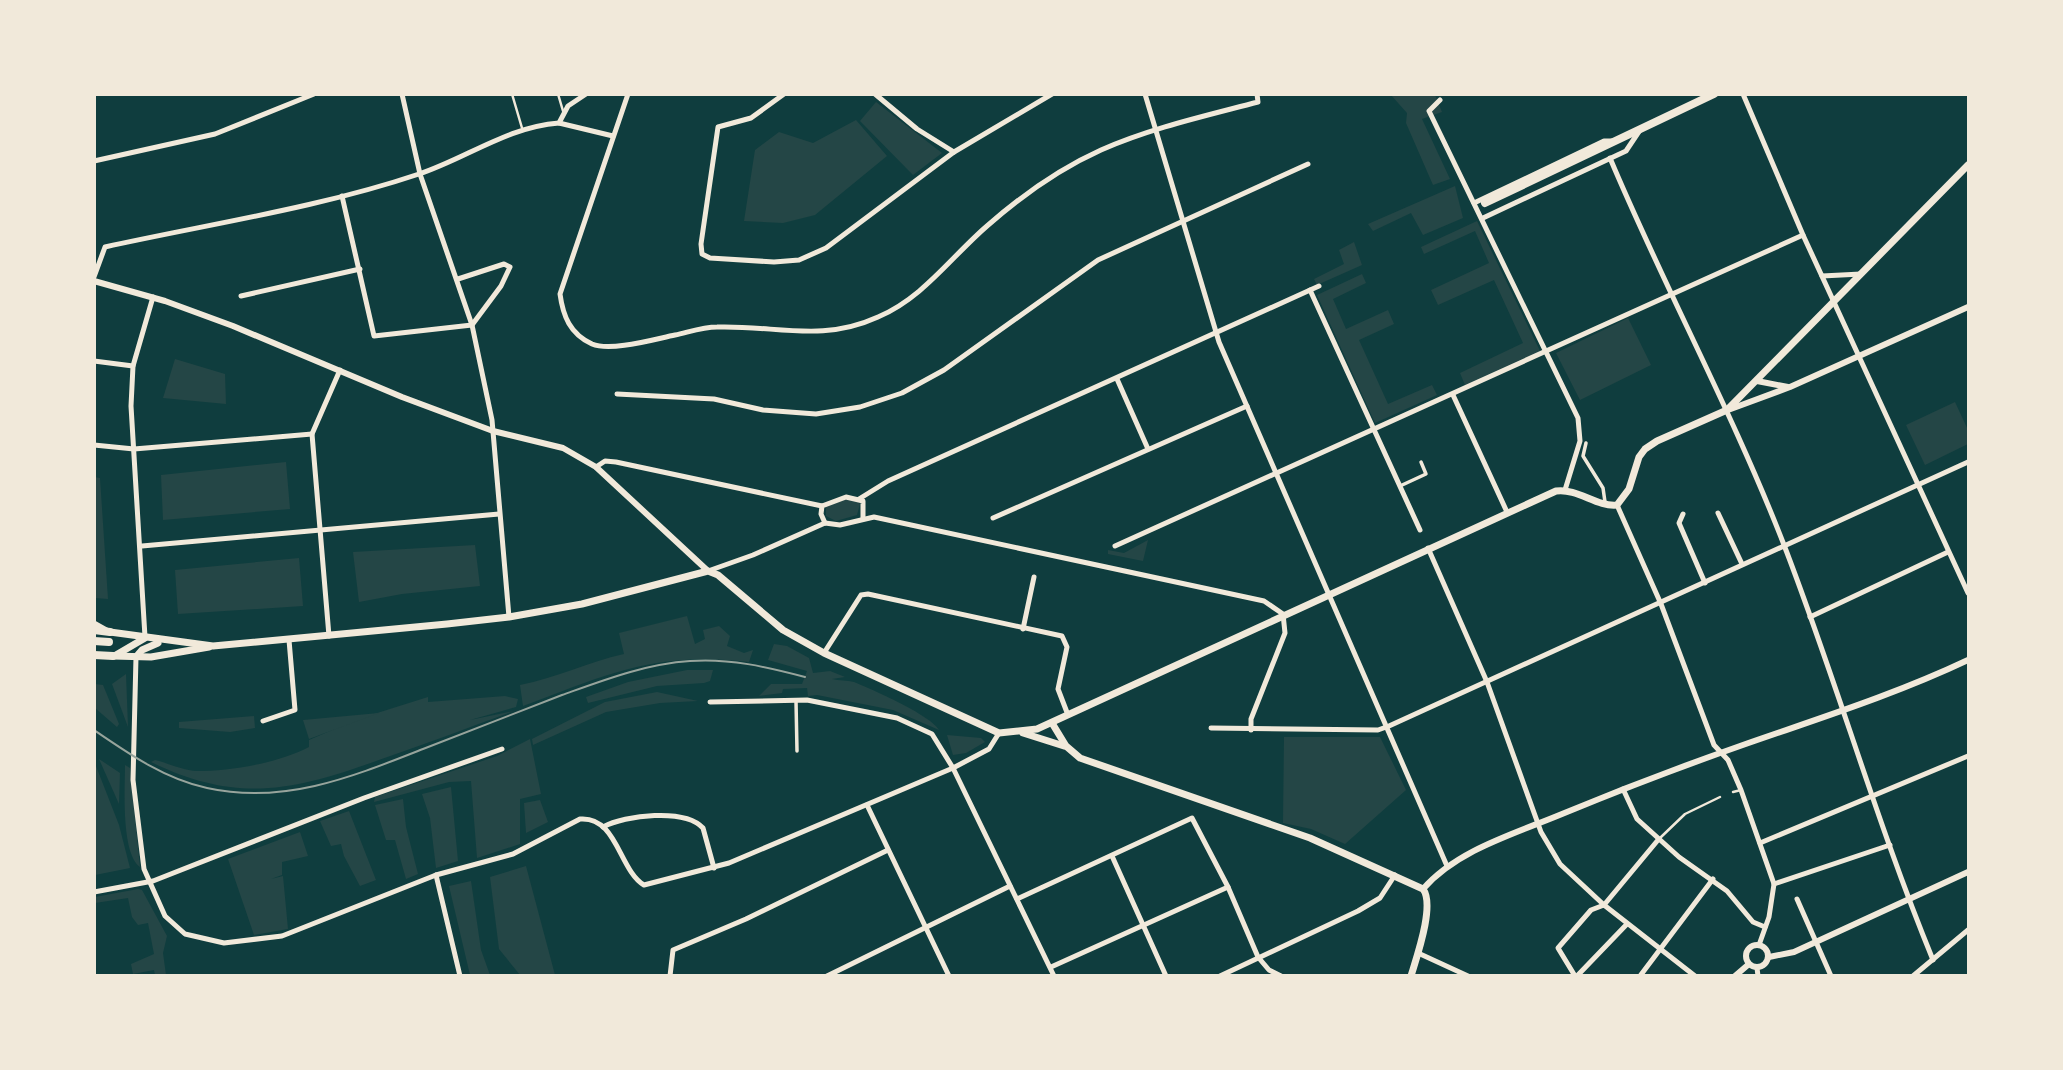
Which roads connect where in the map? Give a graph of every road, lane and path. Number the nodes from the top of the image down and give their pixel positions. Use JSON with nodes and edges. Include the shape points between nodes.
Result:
{"nodes":[{"id":1,"x":314,"y":94,"type":"edge"},
{"id":2,"x":402,"y":94,"type":"edge"},
{"id":3,"x":512,"y":94,"type":"edge"},
{"id":4,"x":558,"y":94,"type":"edge"},
{"id":5,"x":586,"y":94,"type":"edge"},
{"id":6,"x":628,"y":94,"type":"edge"},
{"id":7,"x":784,"y":94,"type":"edge"},
{"id":8,"x":875,"y":94,"type":"edge"},
{"id":9,"x":1052,"y":94,"type":"edge"},
{"id":10,"x":1145,"y":94,"type":"edge"},
{"id":11,"x":1257,"y":94,"type":"edge"},
{"id":12,"x":1714,"y":94,"type":"edge"},
{"id":13,"x":1743,"y":94,"type":"edge"},
{"id":14,"x":1440,"y":100,"type":"dead end"},
{"id":15,"x":563,"y":111,"type":"junction"},
{"id":16,"x":559,"y":123,"type":"junction"},
{"id":17,"x":522,"y":128,"type":"junction"},
{"id":18,"x":1157,"y":129,"type":"junction"},
{"id":19,"x":1640,"y":129,"type":"junction"},
{"id":20,"x":613,"y":136,"type":"junction"},
{"id":21,"x":1619,"y":141,"type":"junction"},
{"id":22,"x":954,"y":152,"type":"junction"},
{"id":23,"x":1611,"y":158,"type":"junction"},
{"id":24,"x":94,"y":161,"type":"edge"},
{"id":25,"x":1308,"y":164,"type":"dead end"},
{"id":26,"x":1969,"y":165,"type":"edge"},
{"id":27,"x":421,"y":174,"type":"junction"},
{"id":28,"x":342,"y":196,"type":"junction"},
{"id":29,"x":1474,"y":203,"type":"junction"},
{"id":30,"x":1485,"y":203,"type":"dead end"},
{"id":31,"x":1483,"y":218,"type":"junction"},
{"id":32,"x":1184,"y":221,"type":"junction"},
{"id":33,"x":1803,"y":235,"type":"junction"},
{"id":34,"x":360,"y":269,"type":"junction"},
{"id":35,"x":1861,"y":274,"type":"junction"},
{"id":36,"x":1822,"y":276,"type":"junction"},
{"id":37,"x":94,"y":279,"type":"edge"},
{"id":38,"x":458,"y":279,"type":"junction"},
{"id":39,"x":1319,"y":286,"type":"dead end"},
{"id":40,"x":1310,"y":290,"type":"junction"},
{"id":41,"x":1673,"y":292,"type":"junction"},
{"id":42,"x":241,"y":296,"type":"dead end"},
{"id":43,"x":153,"y":297,"type":"junction"},
{"id":44,"x":1834,"y":300,"type":"junction"},
{"id":45,"x":1969,"y":307,"type":"edge"},
{"id":46,"x":472,"y":325,"type":"junction"},
{"id":47,"x":1216,"y":331,"type":"junction"},
{"id":48,"x":1546,"y":352,"type":"junction"},
{"id":49,"x":1858,"y":357,"type":"junction"},
{"id":50,"x":94,"y":361,"type":"edge"},
{"id":51,"x":133,"y":366,"type":"junction"},
{"id":52,"x":340,"y":370,"type":"junction"},
{"id":53,"x":1117,"y":379,"type":"junction"},
{"id":54,"x":1757,"y":381,"type":"junction"},
{"id":55,"x":1790,"y":387,"type":"junction"},
{"id":56,"x":617,"y":394,"type":"dead end"},
{"id":57,"x":1453,"y":395,"type":"junction"},
{"id":58,"x":1247,"y":406,"type":"junction"},
{"id":59,"x":1727,"y":410,"type":"junction"},
{"id":60,"x":1374,"y":430,"type":"junction"},
{"id":61,"x":493,"y":432,"type":"junction"},
{"id":62,"x":312,"y":434,"type":"junction"},
{"id":63,"x":1586,"y":443,"type":"dead end"},
{"id":64,"x":94,"y":445,"type":"edge"},
{"id":65,"x":134,"y":449,"type":"junction"},
{"id":66,"x":1148,"y":449,"type":"junction"},
{"id":67,"x":1421,"y":461,"type":"dead end"},
{"id":68,"x":1969,"y":462,"type":"edge"},
{"id":69,"x":596,"y":467,"type":"junction"},
{"id":70,"x":1274,"y":473,"type":"junction"},
{"id":71,"x":1918,"y":484,"type":"junction"},
{"id":72,"x":1400,"y":486,"type":"junction"},
{"id":73,"x":1565,"y":490,"type":"junction"},
{"id":74,"x":859,"y":499,"type":"junction"},
{"id":75,"x":1605,"y":504,"type":"junction"},
{"id":76,"x":1617,"y":505,"type":"junction"},
{"id":77,"x":822,"y":506,"type":"junction"},
{"id":78,"x":1507,"y":512,"type":"junction"},
{"id":79,"x":1718,"y":513,"type":"dead end"},
{"id":80,"x":499,"y":514,"type":"junction"},
{"id":81,"x":1683,"y":514,"type":"dead end"},
{"id":82,"x":863,"y":518,"type":"junction"},
{"id":83,"x":993,"y":518,"type":"dead end"},
{"id":84,"x":825,"y":523,"type":"junction"},
{"id":85,"x":1420,"y":530,"type":"dead end"},
{"id":86,"x":320,"y":531,"type":"junction"},
{"id":87,"x":1784,"y":545,"type":"junction"},
{"id":88,"x":142,"y":546,"type":"junction"},
{"id":89,"x":1115,"y":546,"type":"dead end"},
{"id":90,"x":1428,"y":548,"type":"junction"},
{"id":91,"x":1948,"y":552,"type":"junction"},
{"id":92,"x":1742,"y":564,"type":"junction"},
{"id":93,"x":708,"y":571,"type":"junction"},
{"id":94,"x":1034,"y":576,"type":"dead end"},
{"id":95,"x":1705,"y":583,"type":"junction"},
{"id":96,"x":1969,"y":593,"type":"edge"},
{"id":97,"x":1328,"y":594,"type":"junction"},
{"id":98,"x":1661,"y":604,"type":"junction"},
{"id":99,"x":1283,"y":614,"type":"junction"},
{"id":100,"x":509,"y":617,"type":"junction"},
{"id":101,"x":1810,"y":617,"type":"junction"},
{"id":102,"x":94,"y":623,"type":"edge"},
{"id":103,"x":1023,"y":629,"type":"junction"},
{"id":104,"x":94,"y":630,"type":"edge"},
{"id":105,"x":110,"y":632,"type":"junction"},
{"id":106,"x":124,"y":635,"type":"junction"},
{"id":107,"x":329,"y":636,"type":"junction"},
{"id":108,"x":289,"y":639,"type":"junction"},
{"id":109,"x":94,"y":641,"type":"edge"},
{"id":110,"x":148,"y":641,"type":"junction"},
{"id":111,"x":109,"y":642,"type":"dead end"},
{"id":112,"x":134,"y":646,"type":"junction"},
{"id":113,"x":213,"y":646,"type":"junction"},
{"id":114,"x":824,"y":653,"type":"junction"},
{"id":115,"x":94,"y":655,"type":"edge"},
{"id":116,"x":165,"y":655,"type":"junction"},
{"id":117,"x":113,"y":656,"type":"junction"},
{"id":118,"x":136,"y":657,"type":"junction"},
{"id":119,"x":1969,"y":660,"type":"edge"},
{"id":120,"x":1487,"y":682,"type":"junction"},
{"id":121,"x":796,"y":701,"type":"junction"},
{"id":122,"x":710,"y":702,"type":"dead end"},
{"id":123,"x":1844,"y":711,"type":"junction"},
{"id":124,"x":1068,"y":715,"type":"junction"},
{"id":125,"x":263,"y":722,"type":"dead end"},
{"id":126,"x":1052,"y":723,"type":"junction"},
{"id":127,"x":1387,"y":727,"type":"junction"},
{"id":128,"x":1211,"y":728,"type":"dead end"},
{"id":129,"x":1251,"y":730,"type":"junction"},
{"id":130,"x":999,"y":733,"type":"junction"},
{"id":131,"x":1022,"y":733,"type":"junction"},
{"id":132,"x":1066,"y":746,"type":"junction"},
{"id":133,"x":502,"y":749,"type":"dead end"},
{"id":134,"x":797,"y":751,"type":"dead end"},
{"id":135,"x":1721,"y":753,"type":"junction"},
{"id":136,"x":1969,"y":756,"type":"edge"},
{"id":137,"x":953,"y":768,"type":"junction"},
{"id":138,"x":1623,"y":789,"type":"junction"},
{"id":139,"x":1741,"y":790,"type":"junction"},
{"id":140,"x":1733,"y":792,"type":"dead end"},
{"id":141,"x":1872,"y":796,"type":"junction"},
{"id":142,"x":1720,"y":797,"type":"dead end"},
{"id":143,"x":867,"y":805,"type":"junction"},
{"id":144,"x":1538,"y":824,"type":"junction"},
{"id":145,"x":603,"y":827,"type":"junction"},
{"id":146,"x":1658,"y":840,"type":"junction"},
{"id":147,"x":1760,"y":843,"type":"junction"},
{"id":148,"x":1890,"y":845,"type":"junction"},
{"id":149,"x":888,"y":850,"type":"junction"},
{"id":150,"x":1112,"y":856,"type":"junction"},
{"id":151,"x":1447,"y":866,"type":"junction"},
{"id":152,"x":714,"y":868,"type":"junction"},
{"id":153,"x":1969,"y":872,"type":"edge"},
{"id":154,"x":436,"y":874,"type":"junction"},
{"id":155,"x":1395,"y":875,"type":"junction"},
{"id":156,"x":1713,"y":878,"type":"junction"},
{"id":157,"x":148,"y":882,"type":"junction"},
{"id":158,"x":1774,"y":884,"type":"junction"},
{"id":159,"x":1010,"y":886,"type":"junction"},
{"id":160,"x":1228,"y":887,"type":"junction"},
{"id":161,"x":1423,"y":889,"type":"junction"},
{"id":162,"x":94,"y":892,"type":"edge"},
{"id":163,"x":1797,"y":899,"type":"dead end"},
{"id":164,"x":1908,"y":899,"type":"junction"},
{"id":165,"x":1017,"y":900,"type":"junction"},
{"id":166,"x":1604,"y":905,"type":"junction"},
{"id":167,"x":1142,"y":924,"type":"junction"},
{"id":168,"x":1627,"y":924,"type":"junction"},
{"id":169,"x":927,"y":927,"type":"junction"},
{"id":170,"x":1765,"y":927,"type":"junction"},
{"id":171,"x":1969,"y":930,"type":"edge"},
{"id":172,"x":1816,"y":942,"type":"junction"},
{"id":173,"x":1759,"y":945,"type":"junction"},
{"id":174,"x":1659,"y":947,"type":"junction"},
{"id":175,"x":1418,"y":953,"type":"junction"},
{"id":176,"x":1258,"y":957,"type":"junction"},
{"id":177,"x":1769,"y":957,"type":"junction"},
{"id":178,"x":1933,"y":960,"type":"junction"},
{"id":179,"x":1749,"y":964,"type":"junction"},
{"id":180,"x":1051,"y":967,"type":"junction"},
{"id":181,"x":1757,"y":972,"type":"edge"},
{"id":182,"x":460,"y":975,"type":"edge"},
{"id":183,"x":670,"y":975,"type":"edge"},
{"id":184,"x":827,"y":975,"type":"edge"},
{"id":185,"x":949,"y":975,"type":"edge"},
{"id":186,"x":1054,"y":975,"type":"edge"},
{"id":187,"x":1166,"y":975,"type":"edge"},
{"id":188,"x":1220,"y":975,"type":"edge"},
{"id":189,"x":1282,"y":975,"type":"edge"},
{"id":190,"x":1411,"y":975,"type":"edge"},
{"id":191,"x":1468,"y":975,"type":"edge"},
{"id":192,"x":1576,"y":975,"type":"edge"},
{"id":193,"x":1640,"y":975,"type":"edge"},
{"id":194,"x":1695,"y":975,"type":"edge"},
{"id":195,"x":1735,"y":975,"type":"edge"},
{"id":196,"x":1831,"y":975,"type":"edge"},
{"id":197,"x":1913,"y":975,"type":"edge"}],
"edges":[{"from":1,"to":24,"type":"street","via":[[215,134]]},
{"from":2,"to":27,"type":"street"},
{"from":3,"to":17,"type":"lane"},
{"from":4,"to":15,"type":"lane"},
{"from":5,"to":15,"type":"street"},
{"from":6,"to":20,"type":"street"},
{"from":7,"to":22,"type":"street","via":[[751,118],[718,127],[702,254],[748,263],[799,260],[849,232]]},
{"from":8,"to":22,"type":"street"},
{"from":9,"to":22,"type":"street"},
{"from":10,"to":18,"type":"street"},
{"from":11,"to":18,"type":"street","via":[[1258,102]]},
{"from":12,"to":19,"type":"main road"},
{"from":13,"to":33,"type":"street"},
{"from":14,"to":29,"type":"street","via":[[1429,111]]},
{"from":15,"to":16,"type":"street"},
{"from":16,"to":17,"type":"street"},
{"from":16,"to":20,"type":"street"},
{"from":17,"to":27,"type":"street"},
{"from":18,"to":20,"type":"street","via":[[1099,151],[1047,181],[987,226],[913,297],[880,316],[846,329],[810,333],[716,327],[623,345],[595,345],[578,335],[563,316],[559,294]]},
{"from":18,"to":32,"type":"street"},
{"from":19,"to":21,"type":"main road"},
{"from":19,"to":23,"type":"street","via":[[1626,151]]},
{"from":21,"to":29,"type":"street","via":[[1604,141]]},
{"from":21,"to":30,"type":"main road"},
{"from":23,"to":31,"type":"street"},
{"from":23,"to":41,"type":"street"},
{"from":25,"to":32,"type":"street"},
{"from":26,"to":35,"type":"main road"},
{"from":27,"to":28,"type":"street"},
{"from":27,"to":38,"type":"street"},
{"from":28,"to":34,"type":"street"},
{"from":28,"to":37,"type":"street","via":[[105,247]]},
{"from":29,"to":31,"type":"street"},
{"from":31,"to":48,"type":"street"},
{"from":32,"to":47,"type":"street"},
{"from":32,"to":56,"type":"street","via":[[1098,260],[944,370],[902,393],[860,407],[816,414],[763,411],[714,398]]},
{"from":33,"to":36,"type":"street"},
{"from":33,"to":41,"type":"street"},
{"from":34,"to":42,"type":"street"},
{"from":34,"to":46,"type":"street","via":[[374,336]]},
{"from":35,"to":36,"type":"street"},
{"from":35,"to":44,"type":"main road"},
{"from":36,"to":44,"type":"street"},
{"from":37,"to":43,"type":"street"},
{"from":38,"to":46,"type":"street"},
{"from":38,"to":46,"type":"street","via":[[504,264],[510,267]]},
{"from":39,"to":40,"type":"street"},
{"from":40,"to":47,"type":"street"},
{"from":40,"to":60,"type":"street"},
{"from":41,"to":48,"type":"street"},
{"from":41,"to":59,"type":"street"},
{"from":43,"to":51,"type":"street"},
{"from":43,"to":52,"type":"street"},
{"from":44,"to":49,"type":"street"},
{"from":44,"to":54,"type":"main road"},
{"from":45,"to":49,"type":"street"},
{"from":46,"to":61,"type":"street"},
{"from":47,"to":53,"type":"street"},
{"from":47,"to":58,"type":"street"},
{"from":48,"to":57,"type":"street"},
{"from":48,"to":73,"type":"street","via":[[1578,418],[1581,434]]},
{"from":49,"to":55,"type":"street"},
{"from":49,"to":71,"type":"street"},
{"from":50,"to":51,"type":"street"},
{"from":51,"to":65,"type":"street"},
{"from":52,"to":61,"type":"street"},
{"from":52,"to":62,"type":"street"},
{"from":53,"to":66,"type":"street"},
{"from":53,"to":74,"type":"street","via":[[888,481]]},
{"from":54,"to":55,"type":"street"},
{"from":54,"to":59,"type":"main road"},
{"from":55,"to":59,"type":"street"},
{"from":57,"to":60,"type":"street"},
{"from":57,"to":78,"type":"street"},
{"from":58,"to":66,"type":"street"},
{"from":58,"to":70,"type":"street"},
{"from":59,"to":76,"type":"main road","via":[[1645,449]]},
{"from":59,"to":87,"type":"street"},
{"from":60,"to":70,"type":"street"},
{"from":60,"to":72,"type":"street"},
{"from":61,"to":69,"type":"street","via":[[563,449]]},
{"from":61,"to":80,"type":"street"},
{"from":62,"to":65,"type":"street"},
{"from":62,"to":86,"type":"street"},
{"from":63,"to":75,"type":"street","via":[[1586,459],[1602,484]]},
{"from":64,"to":65,"type":"street"},
{"from":65,"to":88,"type":"street"},
{"from":66,"to":83,"type":"street"},
{"from":67,"to":72,"type":"street","via":[[1426,474]]},
{"from":68,"to":71,"type":"street"},
{"from":69,"to":77,"type":"street","via":[[605,461],[616,462]]},
{"from":69,"to":93,"type":"street"},
{"from":70,"to":89,"type":"street"},
{"from":70,"to":97,"type":"street"},
{"from":71,"to":87,"type":"street"},
{"from":71,"to":91,"type":"street"},
{"from":72,"to":85,"type":"street"},
{"from":73,"to":75,"type":"main road"},
{"from":73,"to":78,"type":"main road"},
{"from":74,"to":77,"type":"street","via":[[834,499]]},
{"from":74,"to":82,"type":"street","via":[[865,506]]},
{"from":75,"to":76,"type":"main road"},
{"from":76,"to":98,"type":"street"},
{"from":77,"to":84,"type":"street"},
{"from":78,"to":90,"type":"main road"},
{"from":79,"to":92,"type":"street"},
{"from":80,"to":86,"type":"street"},
{"from":80,"to":100,"type":"street"},
{"from":81,"to":95,"type":"street","via":[[1679,523]]},
{"from":82,"to":84,"type":"street","via":[[849,524]]},
{"from":82,"to":99,"type":"street","via":[[1265,601]]},
{"from":84,"to":93,"type":"street"},
{"from":86,"to":88,"type":"street"},
{"from":86,"to":107,"type":"street"},
{"from":87,"to":92,"type":"street"},
{"from":87,"to":101,"type":"street"},
{"from":88,"to":110,"type":"street"},
{"from":90,"to":97,"type":"main road"},
{"from":90,"to":120,"type":"street"},
{"from":91,"to":96,"type":"street"},
{"from":91,"to":101,"type":"street"},
{"from":92,"to":95,"type":"street"},
{"from":93,"to":100,"type":"main road","via":[[620,596]]},
{"from":93,"to":114,"type":"main road","via":[[783,630]]},
{"from":94,"to":103,"type":"street"},
{"from":95,"to":98,"type":"street"},
{"from":97,"to":99,"type":"main road"},
{"from":97,"to":127,"type":"street"},
{"from":98,"to":120,"type":"street"},
{"from":98,"to":135,"type":"street","via":[[1714,745]]},
{"from":99,"to":124,"type":"main road"},
{"from":99,"to":129,"type":"street","via":[[1285,633],[1251,719]]},
{"from":100,"to":107,"type":"main road"},
{"from":101,"to":123,"type":"street"},
{"from":102,"to":105,"type":"street"},
{"from":103,"to":114,"type":"street","via":[[868,594],[862,595]]},
{"from":103,"to":124,"type":"street","via":[[1065,639],[1058,689]]},
{"from":104,"to":105,"type":"main road"},
{"from":105,"to":106,"type":"main road"},
{"from":106,"to":110,"type":"main road"},
{"from":106,"to":112,"type":"main road"},
{"from":107,"to":108,"type":"main road"},
{"from":108,"to":113,"type":"main road"},
{"from":108,"to":125,"type":"street","via":[[295,710]]},
{"from":109,"to":111,"type":"main road"},
{"from":110,"to":112,"type":"main road"},
{"from":110,"to":113,"type":"main road"},
{"from":110,"to":116,"type":"main road"},
{"from":110,"to":118,"type":"main road"},
{"from":112,"to":117,"type":"main road"},
{"from":112,"to":118,"type":"main road"},
{"from":113,"to":116,"type":"main road"},
{"from":114,"to":130,"type":"main road"},
{"from":115,"to":117,"type":"main road"},
{"from":116,"to":118,"type":"main road"},
{"from":117,"to":118,"type":"main road"},
{"from":118,"to":157,"type":"street","via":[[133,780]]},
{"from":119,"to":123,"type":"street"},
{"from":120,"to":127,"type":"street"},
{"from":120,"to":144,"type":"street"},
{"from":121,"to":122,"type":"street"},
{"from":121,"to":134,"type":"street"},
{"from":121,"to":137,"type":"street","via":[[897,718],[932,734]]},
{"from":123,"to":135,"type":"street"},
{"from":123,"to":141,"type":"street"},
{"from":124,"to":126,"type":"main road"},
{"from":126,"to":131,"type":"main road"},
{"from":126,"to":132,"type":"main road"},
{"from":127,"to":129,"type":"street"},
{"from":127,"to":151,"type":"street"},
{"from":128,"to":129,"type":"street"},
{"from":130,"to":131,"type":"main road"},
{"from":130,"to":137,"type":"street","via":[[989,749]]},
{"from":131,"to":132,"type":"main road"},
{"from":132,"to":155,"type":"main road","via":[[1080,758],[1283,828]]},
{"from":133,"to":157,"type":"street"},
{"from":135,"to":138,"type":"street"},
{"from":135,"to":139,"type":"street"},
{"from":136,"to":141,"type":"street"},
{"from":137,"to":143,"type":"street"},
{"from":137,"to":159,"type":"street"},
{"from":138,"to":144,"type":"street"},
{"from":138,"to":146,"type":"street","via":[[1634,816]]},
{"from":139,"to":140,"type":"lane"},
{"from":139,"to":147,"type":"street"},
{"from":141,"to":147,"type":"street"},
{"from":141,"to":148,"type":"street"},
{"from":142,"to":146,"type":"lane","via":[[1685,814]]},
{"from":143,"to":149,"type":"street"},
{"from":143,"to":152,"type":"street"},
{"from":144,"to":151,"type":"street"},
{"from":144,"to":166,"type":"street","via":[[1560,864]]},
{"from":145,"to":152,"type":"street","via":[[644,885]]},
{"from":145,"to":152,"type":"street","via":[[633,816],[694,821],[703,828]]},
{"from":145,"to":154,"type":"street","via":[[580,819],[513,854]]},
{"from":146,"to":156,"type":"street"},
{"from":146,"to":166,"type":"street"},
{"from":147,"to":158,"type":"street"},
{"from":148,"to":158,"type":"street"},
{"from":148,"to":164,"type":"street"},
{"from":149,"to":169,"type":"street"},
{"from":149,"to":183,"type":"street","via":[[673,950]]},
{"from":150,"to":160,"type":"street","via":[[1192,818]]},
{"from":150,"to":165,"type":"street"},
{"from":150,"to":167,"type":"street"},
{"from":151,"to":161,"type":"street"},
{"from":153,"to":164,"type":"street"},
{"from":154,"to":157,"type":"street","via":[[282,936],[224,943],[176,929]]},
{"from":154,"to":182,"type":"street"},
{"from":155,"to":161,"type":"main road"},
{"from":155,"to":176,"type":"street","via":[[1380,898]]},
{"from":156,"to":170,"type":"street","via":[[1753,922]]},
{"from":156,"to":174,"type":"street"},
{"from":157,"to":162,"type":"street"},
{"from":158,"to":170,"type":"street"},
{"from":159,"to":165,"type":"street"},
{"from":159,"to":169,"type":"street"},
{"from":160,"to":167,"type":"street"},
{"from":160,"to":176,"type":"street"},
{"from":161,"to":175,"type":"main road","via":[[1427,904]]},
{"from":163,"to":172,"type":"street"},
{"from":164,"to":172,"type":"street"},
{"from":164,"to":178,"type":"street"},
{"from":165,"to":180,"type":"street"},
{"from":166,"to":168,"type":"street"},
{"from":166,"to":192,"type":"street","via":[[1591,910],[1558,948]]},
{"from":167,"to":180,"type":"street"},
{"from":167,"to":187,"type":"street"},
{"from":168,"to":174,"type":"street"},
{"from":168,"to":192,"type":"street"},
{"from":169,"to":184,"type":"street"},
{"from":169,"to":185,"type":"street"},
{"from":170,"to":173,"type":"street"},
{"from":171,"to":178,"type":"street"},
{"from":172,"to":177,"type":"street"},
{"from":172,"to":196,"type":"street"},
{"from":173,"to":177,"type":"street"},
{"from":173,"to":179,"type":"street","via":[[1748,949]]},
{"from":174,"to":193,"type":"street"},
{"from":174,"to":194,"type":"street"},
{"from":175,"to":190,"type":"main road"},
{"from":175,"to":191,"type":"street"},
{"from":176,"to":188,"type":"street"},
{"from":176,"to":189,"type":"street","via":[[1269,970]]},
{"from":177,"to":181,"type":"street"},
{"from":178,"to":197,"type":"street"},
{"from":179,"to":181,"type":"street"},
{"from":179,"to":195,"type":"street"},
{"from":180,"to":186,"type":"street"}]}
